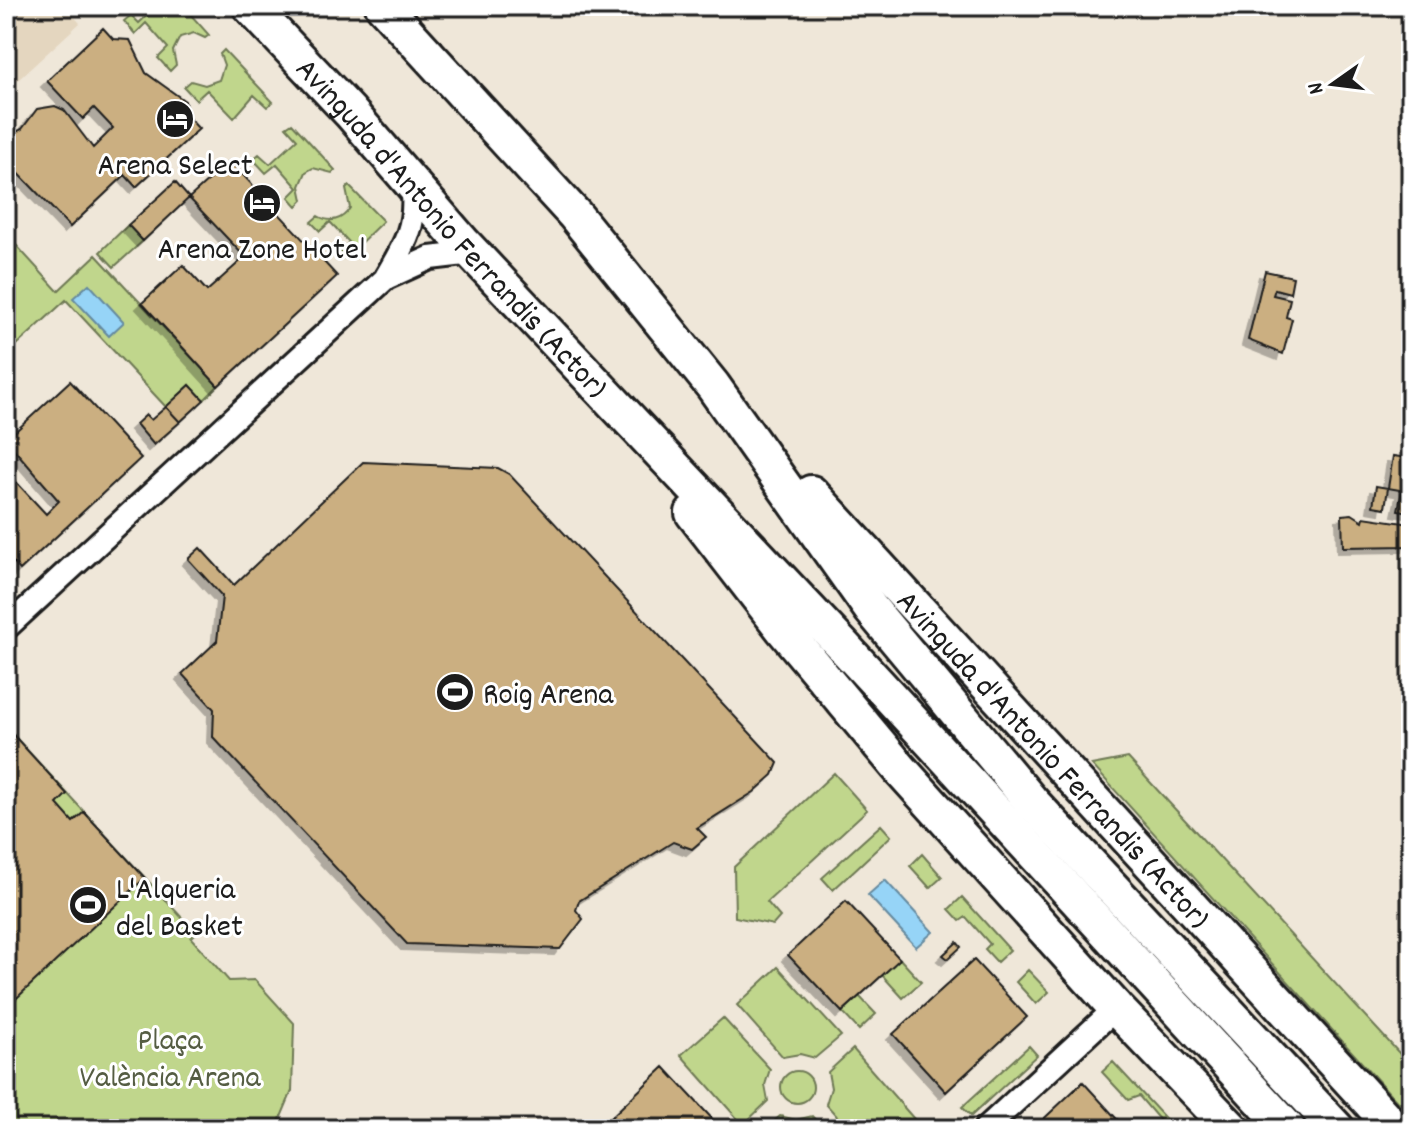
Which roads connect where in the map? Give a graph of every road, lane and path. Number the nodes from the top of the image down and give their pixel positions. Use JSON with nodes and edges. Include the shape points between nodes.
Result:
{"nodes":[{"id":1,"x":250,"y":6,"type":"edge"},
{"id":2,"x":383,"y":6,"type":"edge"},
{"id":3,"x":412,"y":185,"type":"junction"},
{"id":4,"x":473,"y":253,"type":"junction"},
{"id":5,"x":386,"y":278,"type":"junction"},
{"id":6,"x":713,"y":386,"type":"junction"},
{"id":7,"x":656,"y":446,"type":"junction"},
{"id":8,"x":6,"y":628,"type":"edge"},
{"id":9,"x":1116,"y":1008,"type":"junction"},
{"id":10,"x":985,"y":1129,"type":"edge"},
{"id":11,"x":1232,"y":1129,"type":"edge"},
{"id":12,"x":1288,"y":1129,"type":"edge"},
{"id":13,"x":1337,"y":1129,"type":"edge"},
{"id":14,"x":1395,"y":1129,"type":"edge"}],
"edges":[{"from":1,"to":3,"type":"main road","name":"Avinguda d'Antonio Ferrandis (Actor)"},
{"from":2,"to":6,"type":"main road","name":"Avinguda d'Antonio Ferrandis (Actor)","via":[[575,215]]},
{"from":3,"to":4,"type":"main road","name":"Avinguda d'Antonio Ferrandis (Actor)"},
{"from":3,"to":5,"type":"street","via":[[410,236]]},
{"from":4,"to":5,"type":"street","via":[[430,258]]},
{"from":4,"to":7,"type":"main road","name":"Avinguda d'Antonio Ferrandis (Actor)"},
{"from":5,"to":8,"type":"street"},
{"from":6,"to":13,"type":"main road","name":"Avinguda d'Antonio Ferrandis (Actor)","via":[[871,609],[1020,788]]},
{"from":6,"to":14,"type":"main road","name":"Avinguda d'Antonio Ferrandis (Actor)"},
{"from":7,"to":9,"type":"main road","name":"Avinguda d'Antonio Ferrandis (Actor)","via":[[697,520],[783,629],[900,769]]},
{"from":7,"to":12,"type":"main road","name":"Avinguda d'Antonio Ferrandis (Actor)"},
{"from":9,"to":10,"type":"street"},
{"from":9,"to":11,"type":"main road","name":"Avinguda d'Antonio Ferrandis (Actor)"}]}
